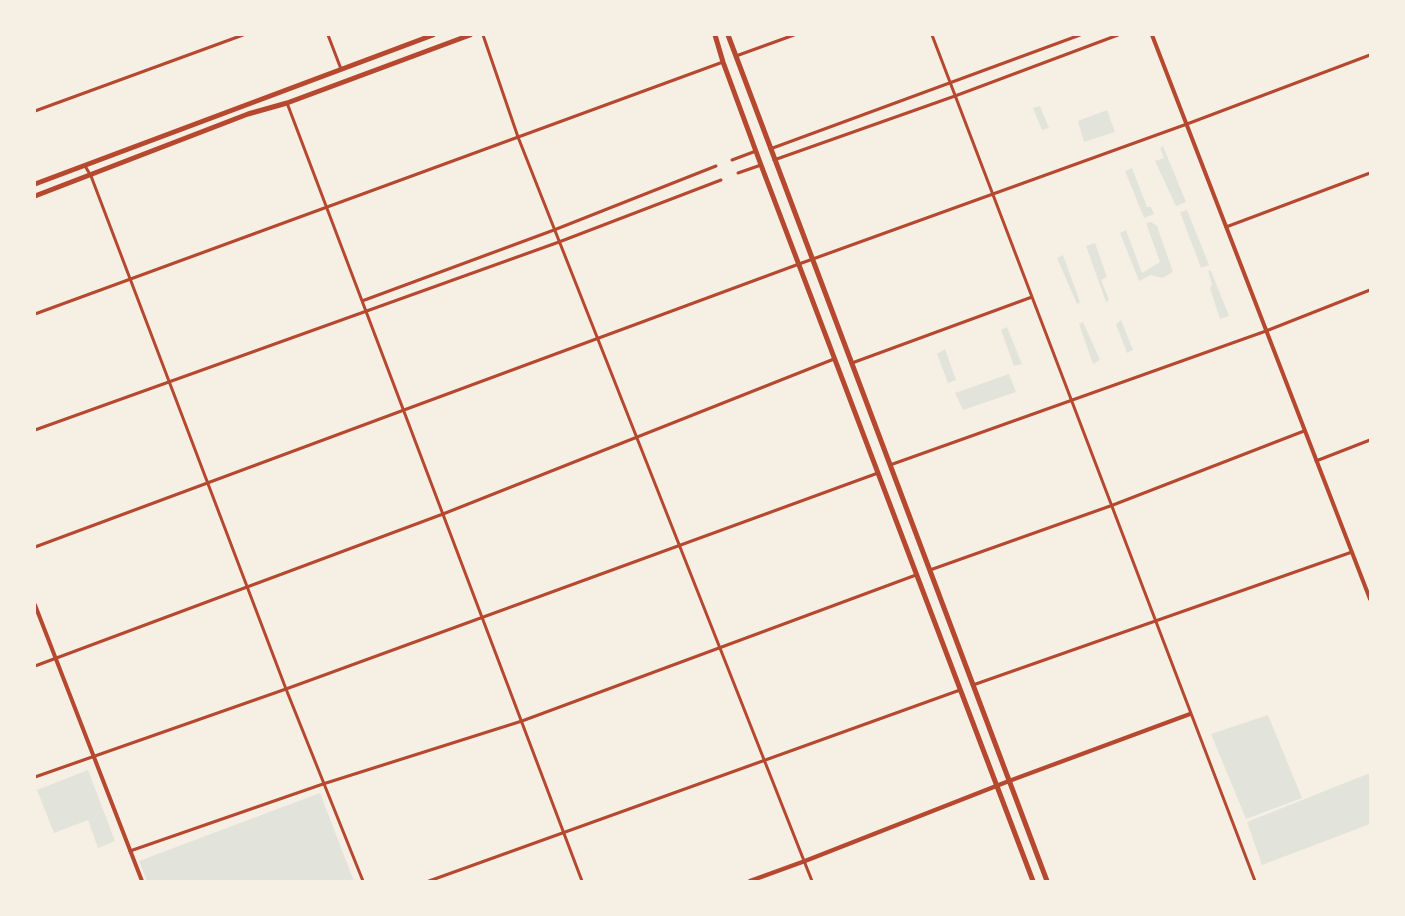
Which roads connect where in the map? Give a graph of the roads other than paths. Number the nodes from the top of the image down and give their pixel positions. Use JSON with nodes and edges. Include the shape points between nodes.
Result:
{"nodes":[{"id":1,"x":243,"y":35,"type":"edge"},
{"id":2,"x":328,"y":35,"type":"edge"},
{"id":3,"x":433,"y":35,"type":"edge"},
{"id":4,"x":470,"y":35,"type":"edge"},
{"id":5,"x":482,"y":35,"type":"edge"},
{"id":6,"x":715,"y":35,"type":"edge"},
{"id":7,"x":728,"y":35,"type":"edge"},
{"id":8,"x":794,"y":35,"type":"edge"},
{"id":9,"x":932,"y":35,"type":"edge"},
{"id":10,"x":1080,"y":35,"type":"edge"},
{"id":11,"x":1118,"y":35,"type":"edge"},
{"id":12,"x":1152,"y":35,"type":"edge"},
{"id":13,"x":1370,"y":55,"type":"edge"},
{"id":14,"x":735,"y":56,"type":"junction"},
{"id":15,"x":723,"y":62,"type":"junction"},
{"id":16,"x":341,"y":69,"type":"junction"},
{"id":17,"x":950,"y":83,"type":"junction"},
{"id":18,"x":955,"y":96,"type":"junction"},
{"id":19,"x":287,"y":102,"type":"junction"},
{"id":20,"x":35,"y":111,"type":"edge"},
{"id":21,"x":1187,"y":124,"type":"junction"},
{"id":22,"x":518,"y":137,"type":"junction"},
{"id":23,"x":770,"y":149,"type":"junction"},
{"id":24,"x":756,"y":150,"type":"junction"},
{"id":25,"x":732,"y":160,"type":"dead end"},
{"id":26,"x":774,"y":160,"type":"junction"},
{"id":27,"x":761,"y":165,"type":"junction"},
{"id":28,"x":86,"y":166,"type":"junction"},
{"id":29,"x":716,"y":166,"type":"dead end"},
{"id":30,"x":738,"y":173,"type":"dead end"},
{"id":31,"x":1370,"y":173,"type":"edge"},
{"id":32,"x":91,"y":176,"type":"junction"},
{"id":33,"x":721,"y":180,"type":"dead end"},
{"id":34,"x":35,"y":184,"type":"edge"},
{"id":35,"x":993,"y":194,"type":"junction"},
{"id":36,"x":35,"y":196,"type":"edge"},
{"id":37,"x":327,"y":206,"type":"junction"},
{"id":38,"x":1226,"y":227,"type":"junction"},
{"id":39,"x":554,"y":230,"type":"junction"},
{"id":40,"x":559,"y":242,"type":"junction"},
{"id":41,"x":811,"y":259,"type":"junction"},
{"id":42,"x":799,"y":264,"type":"junction"},
{"id":43,"x":130,"y":279,"type":"junction"},
{"id":44,"x":1370,"y":290,"type":"edge"},
{"id":45,"x":1032,"y":297,"type":"junction"},
{"id":46,"x":362,"y":301,"type":"junction"},
{"id":47,"x":367,"y":312,"type":"junction"},
{"id":48,"x":35,"y":314,"type":"edge"},
{"id":49,"x":1266,"y":331,"type":"junction"},
{"id":50,"x":598,"y":338,"type":"junction"},
{"id":51,"x":835,"y":359,"type":"junction"},
{"id":52,"x":851,"y":363,"type":"junction"},
{"id":53,"x":169,"y":381,"type":"junction"},
{"id":54,"x":1072,"y":401,"type":"junction"},
{"id":55,"x":404,"y":410,"type":"junction"},
{"id":56,"x":35,"y":430,"type":"edge"},
{"id":57,"x":1304,"y":432,"type":"junction"},
{"id":58,"x":637,"y":437,"type":"junction"},
{"id":59,"x":1370,"y":440,"type":"edge"},
{"id":60,"x":1316,"y":461,"type":"junction"},
{"id":61,"x":889,"y":466,"type":"junction"},
{"id":62,"x":878,"y":473,"type":"junction"},
{"id":63,"x":209,"y":483,"type":"junction"},
{"id":64,"x":1112,"y":505,"type":"junction"},
{"id":65,"x":443,"y":514,"type":"junction"},
{"id":66,"x":680,"y":544,"type":"junction"},
{"id":67,"x":35,"y":548,"type":"edge"},
{"id":68,"x":1352,"y":552,"type":"junction"},
{"id":69,"x":929,"y":571,"type":"junction"},
{"id":70,"x":916,"y":575,"type":"junction"},
{"id":71,"x":248,"y":586,"type":"junction"},
{"id":72,"x":1370,"y":598,"type":"edge"},
{"id":73,"x":35,"y":605,"type":"edge"},
{"id":74,"x":482,"y":618,"type":"junction"},
{"id":75,"x":1156,"y":620,"type":"junction"},
{"id":76,"x":720,"y":647,"type":"junction"},
{"id":77,"x":56,"y":658,"type":"junction"},
{"id":78,"x":35,"y":666,"type":"edge"},
{"id":79,"x":972,"y":685,"type":"junction"},
{"id":80,"x":286,"y":689,"type":"junction"},
{"id":81,"x":960,"y":690,"type":"junction"},
{"id":82,"x":1190,"y":714,"type":"junction"},
{"id":83,"x":522,"y":721,"type":"junction"},
{"id":84,"x":94,"y":756,"type":"junction"},
{"id":85,"x":765,"y":760,"type":"junction"},
{"id":86,"x":35,"y":777,"type":"edge"},
{"id":87,"x":1009,"y":781,"type":"junction"},
{"id":88,"x":323,"y":784,"type":"junction"},
{"id":89,"x":996,"y":786,"type":"junction"},
{"id":90,"x":564,"y":832,"type":"junction"},
{"id":91,"x":130,"y":851,"type":"junction"},
{"id":92,"x":805,"y":861,"type":"junction"},
{"id":93,"x":142,"y":881,"type":"edge"},
{"id":94,"x":363,"y":881,"type":"edge"},
{"id":95,"x":429,"y":881,"type":"edge"},
{"id":96,"x":582,"y":881,"type":"edge"},
{"id":97,"x":750,"y":881,"type":"edge"},
{"id":98,"x":812,"y":881,"type":"edge"},
{"id":99,"x":1033,"y":881,"type":"edge"},
{"id":100,"x":1047,"y":881,"type":"edge"},
{"id":101,"x":1255,"y":881,"type":"edge"}],
"edges":[{"from":1,"to":20,"type":"street"},
{"from":2,"to":16,"type":"street"},
{"from":3,"to":16,"type":"main road"},
{"from":4,"to":19,"type":"main road"},
{"from":5,"to":22,"type":"street"},
{"from":6,"to":15,"type":"main road"},
{"from":7,"to":14,"type":"main road"},
{"from":8,"to":14,"type":"street"},
{"from":9,"to":17,"type":"street"},
{"from":10,"to":17,"type":"street"},
{"from":11,"to":18,"type":"street"},
{"from":12,"to":21,"type":"street"},
{"from":13,"to":21,"type":"street"},
{"from":14,"to":23,"type":"main road"},
{"from":15,"to":22,"type":"street"},
{"from":15,"to":24,"type":"main road"},
{"from":16,"to":28,"type":"main road"},
{"from":17,"to":18,"type":"street"},
{"from":17,"to":23,"type":"street"},
{"from":18,"to":26,"type":"street"},
{"from":18,"to":35,"type":"street"},
{"from":19,"to":32,"type":"main road","via":[[248,114]]},
{"from":19,"to":37,"type":"street"},
{"from":21,"to":35,"type":"street"},
{"from":21,"to":38,"type":"street"},
{"from":22,"to":37,"type":"street"},
{"from":22,"to":39,"type":"street"},
{"from":23,"to":26,"type":"main road"},
{"from":24,"to":25,"type":"street"},
{"from":24,"to":27,"type":"main road"},
{"from":26,"to":41,"type":"main road"},
{"from":27,"to":30,"type":"street"},
{"from":27,"to":42,"type":"main road"},
{"from":28,"to":32,"type":"street"},
{"from":28,"to":34,"type":"main road"},
{"from":29,"to":39,"type":"street"},
{"from":31,"to":38,"type":"street"},
{"from":32,"to":36,"type":"main road"},
{"from":32,"to":43,"type":"street"},
{"from":33,"to":40,"type":"street"},
{"from":35,"to":41,"type":"street"},
{"from":35,"to":45,"type":"street"},
{"from":37,"to":43,"type":"street"},
{"from":37,"to":46,"type":"street"},
{"from":38,"to":49,"type":"street"},
{"from":39,"to":40,"type":"street"},
{"from":39,"to":46,"type":"street"},
{"from":40,"to":47,"type":"street"},
{"from":40,"to":50,"type":"street"},
{"from":41,"to":42,"type":"street"},
{"from":41,"to":52,"type":"main road"},
{"from":42,"to":50,"type":"street"},
{"from":42,"to":51,"type":"main road"},
{"from":43,"to":48,"type":"street"},
{"from":43,"to":53,"type":"street"},
{"from":44,"to":49,"type":"street"},
{"from":45,"to":52,"type":"street"},
{"from":45,"to":54,"type":"street"},
{"from":46,"to":47,"type":"street"},
{"from":47,"to":53,"type":"street"},
{"from":47,"to":55,"type":"street"},
{"from":49,"to":54,"type":"street"},
{"from":49,"to":57,"type":"street"},
{"from":50,"to":55,"type":"street"},
{"from":50,"to":58,"type":"street"},
{"from":51,"to":58,"type":"street"},
{"from":51,"to":62,"type":"main road"},
{"from":52,"to":61,"type":"main road"},
{"from":53,"to":56,"type":"street"},
{"from":53,"to":63,"type":"street"},
{"from":54,"to":61,"type":"street"},
{"from":54,"to":64,"type":"street"},
{"from":55,"to":63,"type":"street"},
{"from":55,"to":65,"type":"street"},
{"from":57,"to":60,"type":"street"},
{"from":57,"to":64,"type":"street"},
{"from":58,"to":65,"type":"street"},
{"from":58,"to":66,"type":"street"},
{"from":59,"to":60,"type":"street"},
{"from":60,"to":68,"type":"street"},
{"from":61,"to":69,"type":"main road"},
{"from":62,"to":66,"type":"street"},
{"from":62,"to":70,"type":"main road"},
{"from":63,"to":67,"type":"street"},
{"from":63,"to":71,"type":"street"},
{"from":64,"to":69,"type":"street"},
{"from":64,"to":75,"type":"street"},
{"from":65,"to":71,"type":"street"},
{"from":65,"to":74,"type":"street"},
{"from":66,"to":74,"type":"street"},
{"from":66,"to":76,"type":"street"},
{"from":68,"to":72,"type":"street"},
{"from":68,"to":75,"type":"street"},
{"from":69,"to":79,"type":"main road"},
{"from":70,"to":76,"type":"street"},
{"from":70,"to":81,"type":"main road"},
{"from":71,"to":77,"type":"street"},
{"from":71,"to":80,"type":"street"},
{"from":73,"to":77,"type":"street"},
{"from":74,"to":80,"type":"street"},
{"from":74,"to":83,"type":"street"},
{"from":75,"to":79,"type":"street"},
{"from":75,"to":82,"type":"street"},
{"from":76,"to":83,"type":"street"},
{"from":76,"to":85,"type":"street"},
{"from":77,"to":78,"type":"street"},
{"from":77,"to":84,"type":"street"},
{"from":79,"to":87,"type":"main road"},
{"from":80,"to":84,"type":"street"},
{"from":80,"to":88,"type":"street"},
{"from":81,"to":85,"type":"street"},
{"from":81,"to":89,"type":"main road"},
{"from":82,"to":87,"type":"street"},
{"from":82,"to":101,"type":"street"},
{"from":83,"to":88,"type":"street"},
{"from":83,"to":90,"type":"street"},
{"from":84,"to":86,"type":"street"},
{"from":84,"to":91,"type":"street"},
{"from":85,"to":90,"type":"street"},
{"from":85,"to":92,"type":"street"},
{"from":87,"to":89,"type":"main road"},
{"from":87,"to":100,"type":"main road"},
{"from":88,"to":91,"type":"street"},
{"from":88,"to":94,"type":"street"},
{"from":89,"to":92,"type":"main road"},
{"from":89,"to":99,"type":"main road"},
{"from":90,"to":95,"type":"street"},
{"from":90,"to":96,"type":"street"},
{"from":91,"to":93,"type":"street"},
{"from":92,"to":97,"type":"main road"},
{"from":92,"to":98,"type":"street"}]}
